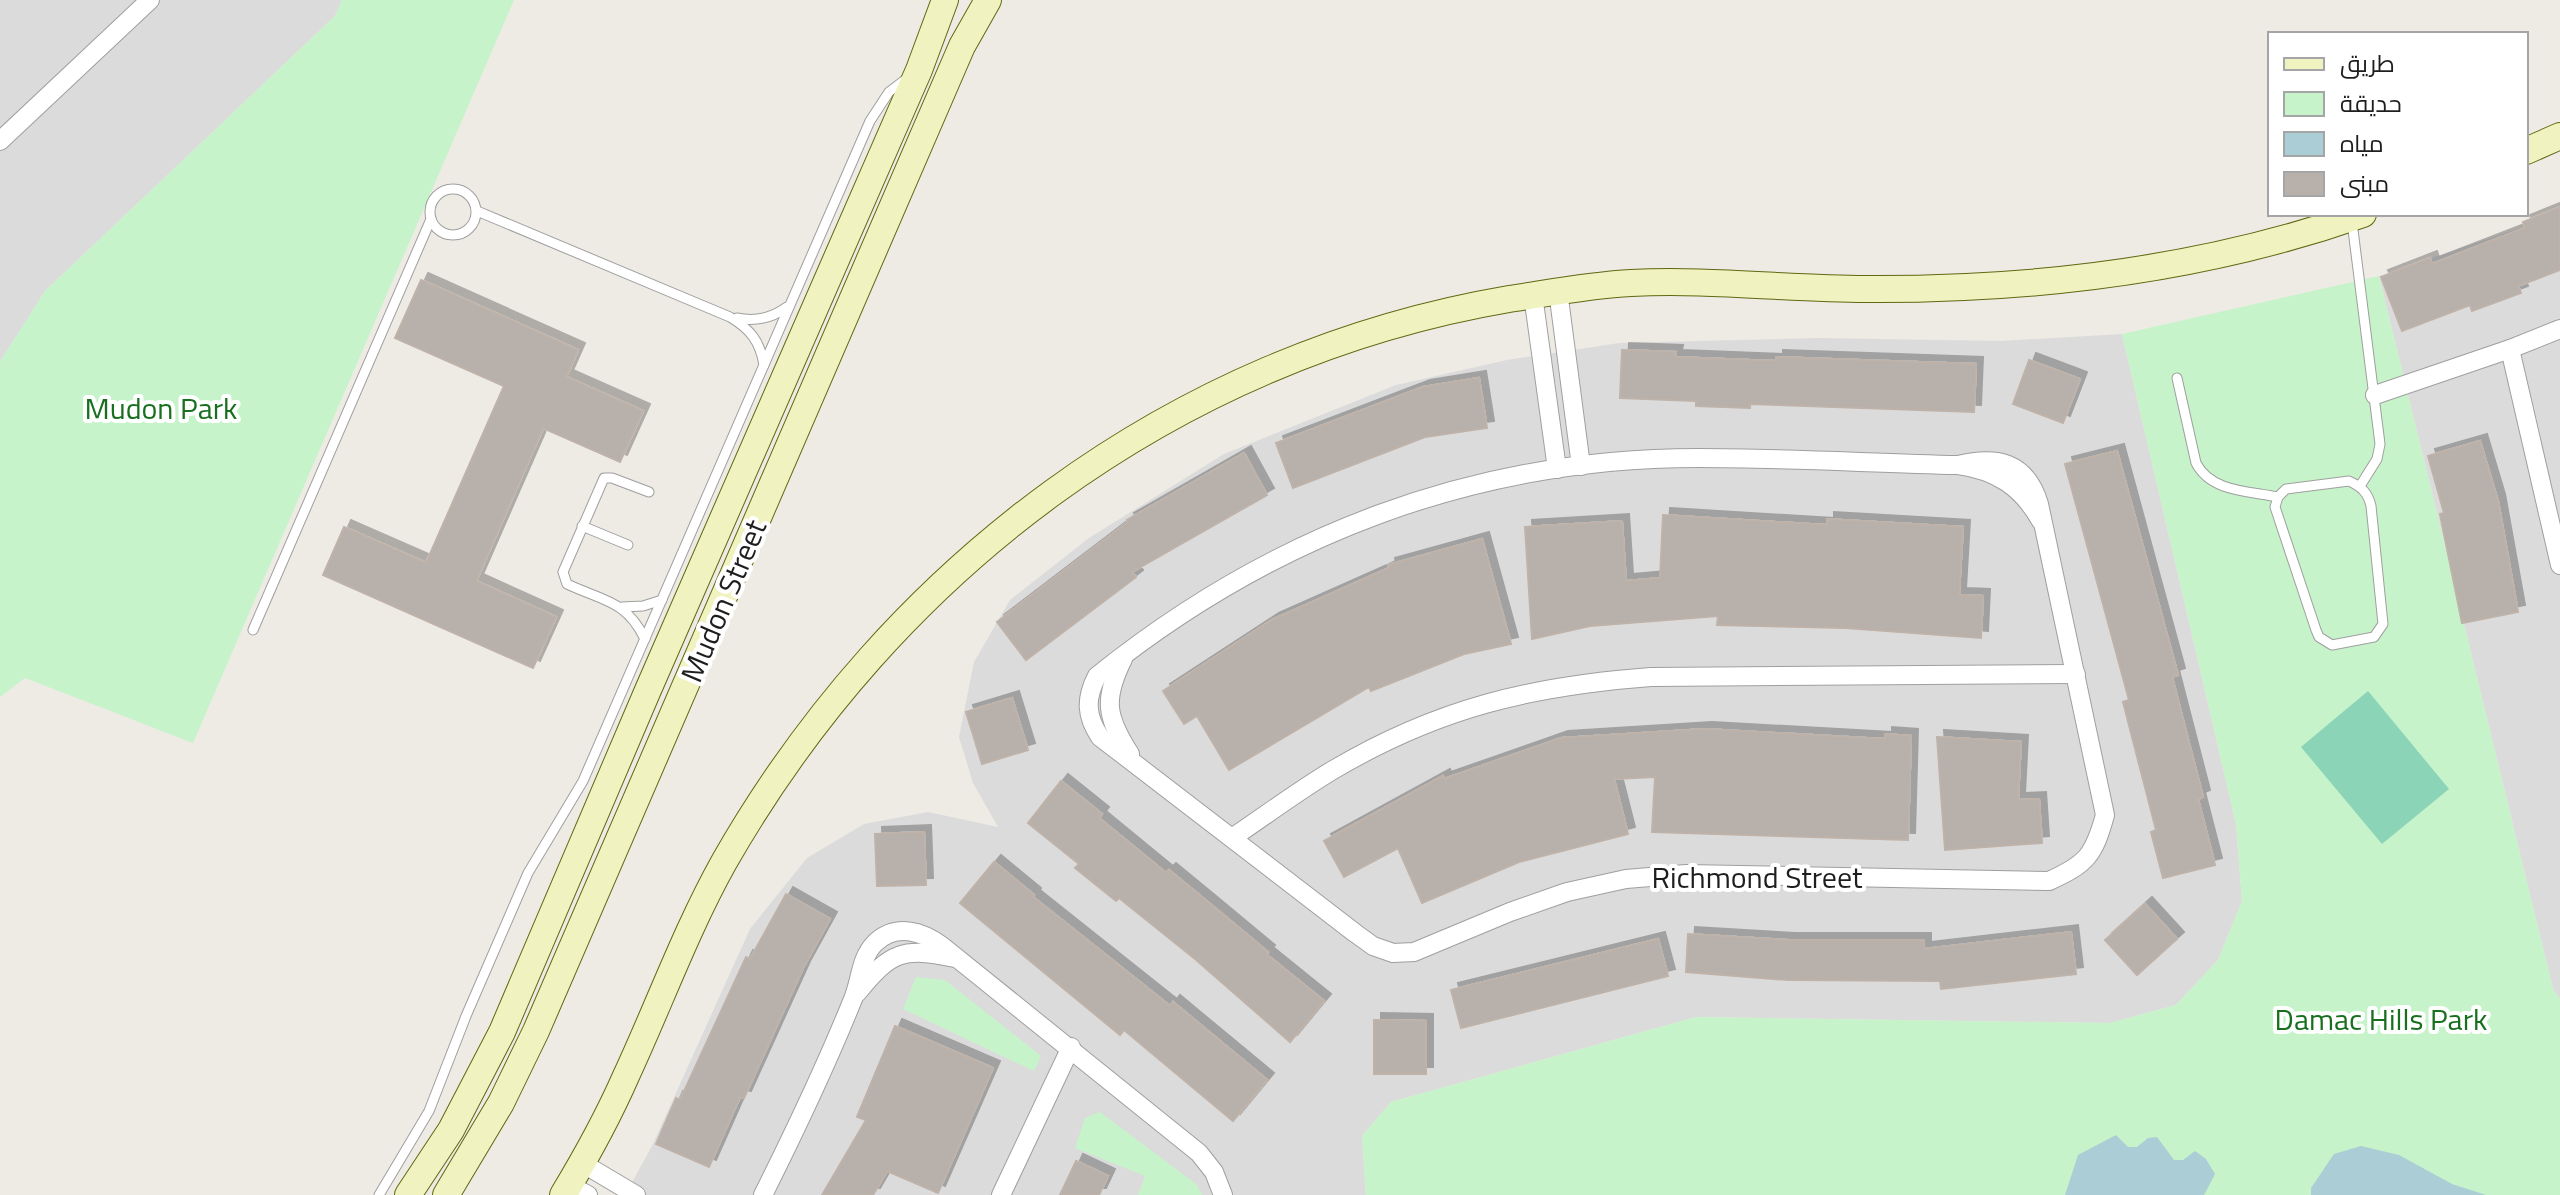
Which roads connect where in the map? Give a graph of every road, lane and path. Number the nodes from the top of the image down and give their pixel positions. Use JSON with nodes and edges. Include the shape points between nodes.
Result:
{"nodes":[{"id":1,"x":150,"y":0,"type":"edge"},
{"id":2,"x":945,"y":0,"type":"edge"},
{"id":3,"x":988,"y":0,"type":"edge"},
{"id":4,"x":919,"y":70,"type":"junction"},
{"id":5,"x":2560,"y":136,"type":"edge"},
{"id":6,"x":0,"y":141,"type":"edge"},
{"id":7,"x":2528,"y":150,"type":"edge"},
{"id":8,"x":477,"y":211,"type":"junction"},
{"id":9,"x":2357,"y":216,"type":"edge"},
{"id":10,"x":431,"y":219,"type":"junction"},
{"id":11,"x":1545,"y":293,"type":"junction"},
{"id":12,"x":790,"y":305,"type":"junction"},
{"id":13,"x":730,"y":317,"type":"junction"},
{"id":14,"x":2560,"y":329,"type":"edge"},
{"id":15,"x":2510,"y":349,"type":"junction"},
{"id":16,"x":764,"y":365,"type":"junction"},
{"id":17,"x":2177,"y":378,"type":"dead end"},
{"id":18,"x":2375,"y":395,"type":"junction"},
{"id":19,"x":1581,"y":466,"type":"junction"},
{"id":20,"x":1557,"y":469,"type":"junction"},
{"id":21,"x":2360,"y":486,"type":"junction"},
{"id":22,"x":649,"y":492,"type":"dead end"},
{"id":23,"x":2278,"y":497,"type":"junction"},
{"id":24,"x":582,"y":526,"type":"junction"},
{"id":25,"x":628,"y":545,"type":"dead end"},
{"id":26,"x":2560,"y":565,"type":"edge"},
{"id":27,"x":662,"y":600,"type":"junction"},
{"id":28,"x":622,"y":607,"type":"junction"},
{"id":29,"x":253,"y":630,"type":"dead end"},
{"id":30,"x":645,"y":639,"type":"junction"},
{"id":31,"x":2076,"y":674,"type":"junction"},
{"id":32,"x":1232,"y":838,"type":"junction"},
{"id":33,"x":1071,"y":1047,"type":"junction"},
{"id":34,"x":576,"y":1185,"type":"edge"},
{"id":35,"x":379,"y":1195,"type":"edge"},
{"id":36,"x":408,"y":1195,"type":"edge"},
{"id":37,"x":446,"y":1195,"type":"edge"},
{"id":38,"x":636,"y":1195,"type":"edge"},
{"id":39,"x":763,"y":1195,"type":"edge"},
{"id":40,"x":1001,"y":1195,"type":"edge"},
{"id":41,"x":1223,"y":1195,"type":"edge"}],
"edges":[{"from":1,"to":6,"type":"street"},
{"from":2,"to":4,"type":"street","name":"Mudon Street"},
{"from":3,"to":37,"type":"street","name":"Mudon Street","via":[[962,46],[536,1031]]},
{"from":4,"to":12,"type":"lane","via":[[878,105]]},
{"from":4,"to":36,"type":"street","name":"Mudon Street","via":[[502,1032],[451,1130]]},
{"from":5,"to":7,"type":"street"},
{"from":8,"to":10,"type":"lane","via":[[470,229],[453,236]]},
{"from":8,"to":10,"type":"lane","via":[[470,195],[445,190],[433,201]]},
{"from":8,"to":13,"type":"lane"},
{"from":9,"to":11,"type":"street","via":[[2254,247],[2064,280],[1869,289],[1630,283]]},
{"from":9,"to":18,"type":"lane"},
{"from":10,"to":29,"type":"lane"},
{"from":11,"to":19,"type":"street"},
{"from":11,"to":20,"type":"street"},
{"from":11,"to":34,"type":"street","via":[[1446,310],[1356,336],[1226,389],[1104,456],[956,570],[847,684],[771,785],[722,866],[680,952]]},
{"from":12,"to":13,"type":"lane","via":[[757,320]]},
{"from":12,"to":16,"type":"lane"},
{"from":13,"to":16,"type":"lane","via":[[752,333]]},
{"from":14,"to":15,"type":"street"},
{"from":15,"to":18,"type":"street"},
{"from":15,"to":26,"type":"street"},
{"from":16,"to":27,"type":"lane"},
{"from":17,"to":23,"type":"lane","via":[[2201,472],[2216,484]]},
{"from":18,"to":21,"type":"lane","via":[[2380,444]]},
{"from":19,"to":20,"type":"street","name":"Richmond Street"},
{"from":19,"to":31,"type":"street","name":"Richmond Street","via":[[1696,458],[1980,468],[2005,479],[2026,497],[2041,521]]},
{"from":20,"to":32,"type":"street","name":"Richmond Street","via":[[1463,487],[1373,515],[1286,553],[1203,599],[1097,676],[1087,708],[1100,737]]},
{"from":21,"to":23,"type":"lane","via":[[2349,481],[2296,487]]},
{"from":21,"to":23,"type":"lane","via":[[2371,506],[2383,624],[2374,637],[2340,645],[2325,642],[2316,630],[2277,518]]},
{"from":22,"to":24,"type":"lane","via":[[604,478]]},
{"from":24,"to":25,"type":"lane"},
{"from":24,"to":28,"type":"lane","via":[[563,579]]},
{"from":27,"to":28,"type":"lane"},
{"from":27,"to":30,"type":"lane"},
{"from":28,"to":30,"type":"lane"},
{"from":30,"to":35,"type":"lane","via":[[574,799],[528,873],[429,1111]]},
{"from":31,"to":32,"type":"street","via":[[1651,677],[1518,694],[1391,739],[1332,770]]},
{"from":31,"to":32,"type":"street","name":"Richmond Street","via":[[2105,815],[2097,845],[2077,868],[2049,881],[1686,874],[1626,879],[1567,892],[1414,952],[1393,953],[1364,940]]},
{"from":33,"to":39,"type":"street","via":[[956,958],[928,952],[896,956],[855,995]]},
{"from":33,"to":40,"type":"street"},
{"from":33,"to":41,"type":"street","via":[[1199,1153]]},
{"from":34,"to":38,"type":"street"}]}
